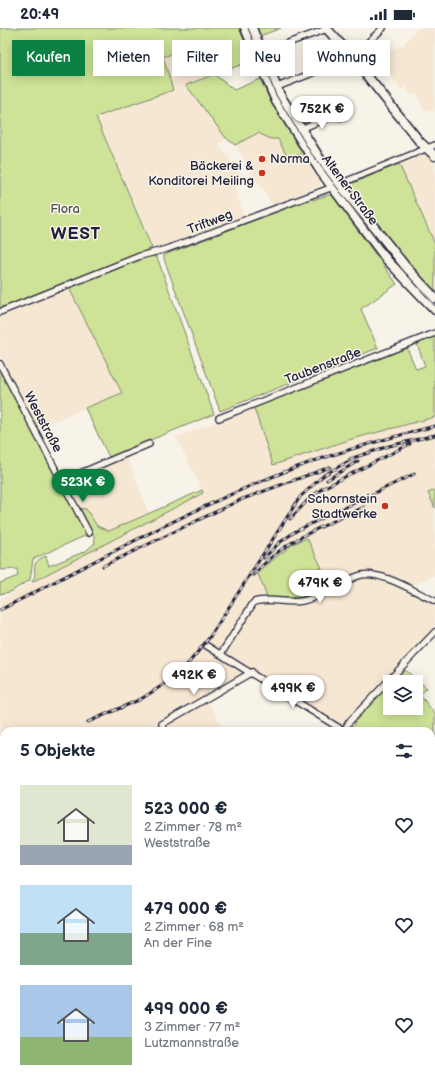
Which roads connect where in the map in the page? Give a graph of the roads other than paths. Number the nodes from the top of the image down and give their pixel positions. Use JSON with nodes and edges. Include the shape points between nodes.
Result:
{"nodes":[{"id":1,"x":245,"y":28,"type":"edge"},
{"id":2,"x":252,"y":28,"type":"edge"},
{"id":3,"x":384,"y":28,"type":"edge"},
{"id":4,"x":327,"y":29,"type":"edge"},
{"id":5,"x":295,"y":40,"type":"edge"},
{"id":6,"x":337,"y":40,"type":"edge"},
{"id":7,"x":371,"y":40,"type":"edge"},
{"id":8,"x":304,"y":76,"type":"edge"},
{"id":9,"x":367,"y":76,"type":"edge"},
{"id":10,"x":277,"y":87,"type":"junction"},
{"id":11,"x":336,"y":114,"type":"dead end"},
{"id":12,"x":301,"y":128,"type":"junction"},
{"id":13,"x":435,"y":145,"type":"edge"},
{"id":14,"x":426,"y":148,"type":"junction"},
{"id":15,"x":435,"y":156,"type":"edge"},
{"id":16,"x":335,"y":186,"type":"junction"},
{"id":17,"x":435,"y":298,"type":"edge"},
{"id":18,"x":435,"y":310,"type":"edge"},
{"id":19,"x":0,"y":312,"type":"edge"},
{"id":20,"x":435,"y":333,"type":"edge"},
{"id":21,"x":0,"y":364,"type":"edge"},
{"id":22,"x":219,"y":418,"type":"dead end"},
{"id":23,"x":149,"y":444,"type":"dead end"},
{"id":24,"x":62,"y":481,"type":"junction"},
{"id":25,"x":89,"y":533,"type":"dead end"},
{"id":26,"x":435,"y":601,"type":"edge"},
{"id":27,"x":435,"y":632,"type":"edge"},
{"id":28,"x":207,"y":646,"type":"dead end"},
{"id":29,"x":221,"y":654,"type":"junction"},
{"id":30,"x":252,"y":672,"type":"junction"},
{"id":31,"x":163,"y":727,"type":"edge"},
{"id":32,"x":338,"y":727,"type":"edge"},
{"id":33,"x":346,"y":727,"type":"edge"}],
"edges":[{"from":1,"to":16,"type":"main road","name":"Altener Straße","via":[[276,101]]},
{"from":2,"to":10,"type":"main road","name":"Altener Straße"},
{"from":3,"to":7,"type":"street"},
{"from":4,"to":5,"type":"street"},
{"from":4,"to":6,"type":"main road"},
{"from":8,"to":10,"type":"street"},
{"from":9,"to":14,"type":"main road"},
{"from":10,"to":12,"type":"main road","name":"Altener Straße"},
{"from":11,"to":12,"type":"street"},
{"from":12,"to":16,"type":"main road","name":"Altener Straße"},
{"from":13,"to":14,"type":"street","name":"Triftweg"},
{"from":14,"to":15,"type":"main road"},
{"from":14,"to":16,"type":"street","name":"Triftweg"},
{"from":16,"to":17,"type":"main road","name":"Altener Straße"},
{"from":16,"to":18,"type":"main road","name":"Altener Straße","via":[[387,260]]},
{"from":16,"to":19,"type":"street","name":"Triftweg","via":[[167,249],[140,256]]},
{"from":20,"to":22,"type":"street","name":"Taubenstraße"},
{"from":21,"to":24,"type":"street","name":"Weststraße"},
{"from":23,"to":24,"type":"street"},
{"from":24,"to":25,"type":"street","name":"Weststraße"},
{"from":26,"to":29,"type":"street","via":[[382,577],[360,575],[311,599],[264,599],[254,602]]},
{"from":27,"to":33,"type":"street"},
{"from":28,"to":29,"type":"street"},
{"from":29,"to":30,"type":"street"},
{"from":30,"to":31,"type":"street","via":[[162,724]]},
{"from":30,"to":32,"type":"street"}]}
